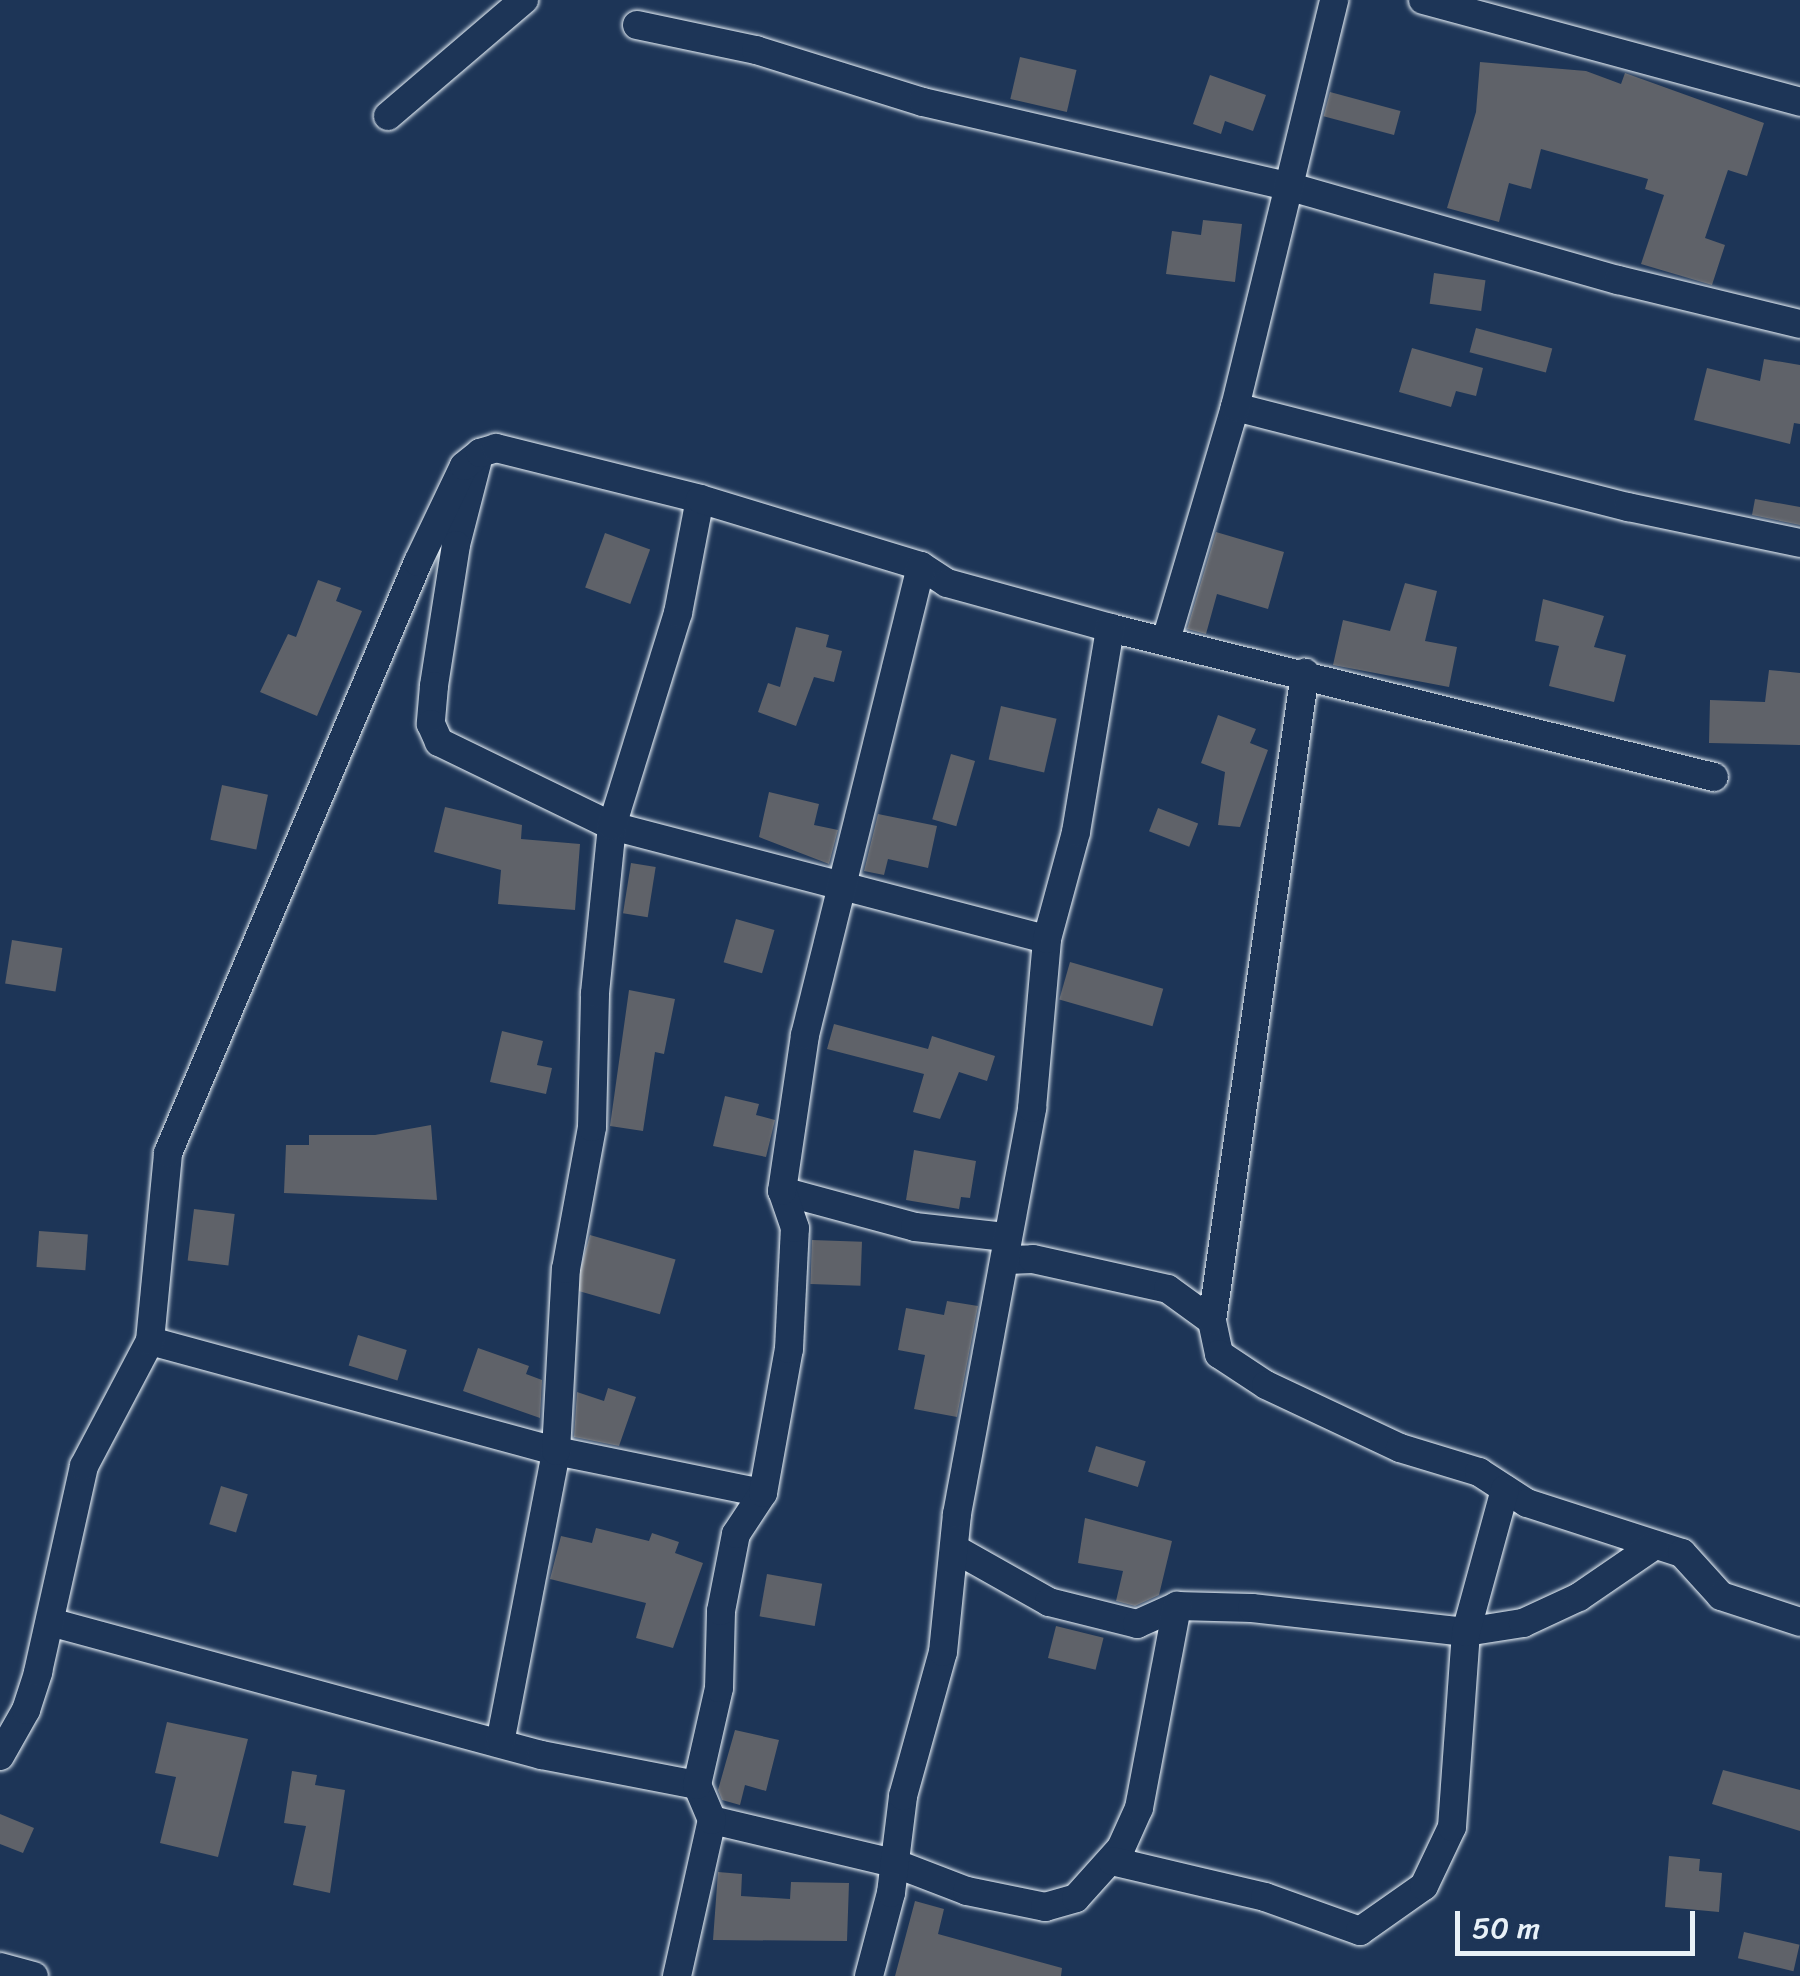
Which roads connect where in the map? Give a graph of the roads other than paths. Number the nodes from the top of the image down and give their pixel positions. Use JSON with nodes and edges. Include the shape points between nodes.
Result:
{"nodes":[{"id":1,"x":524,"y":0,"type":"edge"},
{"id":2,"x":1334,"y":0,"type":"edge"},
{"id":3,"x":1423,"y":0,"type":"edge"},
{"id":4,"x":637,"y":25,"type":"dead end"},
{"id":5,"x":1800,"y":102,"type":"edge"},
{"id":6,"x":388,"y":116,"type":"dead end"},
{"id":7,"x":1291,"y":187,"type":"junction"},
{"id":8,"x":1800,"y":324,"type":"edge"},
{"id":9,"x":1236,"y":408,"type":"junction"},
{"id":10,"x":480,"y":452,"type":"junction"},
{"id":11,"x":700,"y":499,"type":"junction"},
{"id":12,"x":1800,"y":543,"type":"edge"},
{"id":13,"x":921,"y":566,"type":"junction"},
{"id":14,"x":1110,"y":628,"type":"junction"},
{"id":15,"x":1166,"y":640,"type":"junction"},
{"id":16,"x":1305,"y":673,"type":"junction"},
{"id":17,"x":1714,"y":777,"type":"dead end"},
{"id":18,"x":612,"y":826,"type":"junction"},
{"id":19,"x":837,"y":888,"type":"junction"},
{"id":20,"x":1047,"y":939,"type":"junction"},
{"id":21,"x":782,"y":1191,"type":"junction"},
{"id":22,"x":1007,"y":1248,"type":"junction"},
{"id":23,"x":1212,"y":1320,"type":"junction"},
{"id":24,"x":150,"y":1341,"type":"junction"},
{"id":25,"x":556,"y":1452,"type":"junction"},
{"id":26,"x":1505,"y":1489,"type":"junction"},
{"id":27,"x":764,"y":1493,"type":"junction"},
{"id":28,"x":1655,"y":1544,"type":"junction"},
{"id":29,"x":954,"y":1549,"type":"junction"},
{"id":30,"x":1177,"y":1606,"type":"junction"},
{"id":31,"x":50,"y":1622,"type":"junction"},
{"id":32,"x":1800,"y":1622,"type":"edge"},
{"id":33,"x":1466,"y":1632,"type":"junction"},
{"id":34,"x":500,"y":1743,"type":"junction"},
{"id":35,"x":0,"y":1756,"type":"edge"},
{"id":36,"x":697,"y":1784,"type":"junction"},
{"id":37,"x":712,"y":1820,"type":"junction"},
{"id":38,"x":1112,"y":1861,"type":"junction"},
{"id":39,"x":894,"y":1863,"type":"junction"},
{"id":40,"x":0,"y":1967,"type":"edge"},
{"id":41,"x":34,"y":1976,"type":"edge"},
{"id":42,"x":678,"y":1976,"type":"edge"},
{"id":43,"x":869,"y":1976,"type":"edge"}],
"edges":[{"from":1,"to":6,"type":"street"},
{"from":2,"to":7,"type":"street"},
{"from":3,"to":5,"type":"street"},
{"from":4,"to":7,"type":"street","via":[[756,50],[923,102]]},
{"from":7,"to":8,"type":"street"},
{"from":7,"to":9,"type":"street"},
{"from":9,"to":12,"type":"street","via":[[1628,508]]},
{"from":9,"to":15,"type":"street"},
{"from":10,"to":11,"type":"street","via":[[496,448]]},
{"from":10,"to":18,"type":"street","via":[[456,545],[431,724],[438,742],[460,758]]},
{"from":10,"to":24,"type":"street","via":[[464,466],[418,562],[168,1154]]},
{"from":11,"to":13,"type":"street"},
{"from":11,"to":18,"type":"street","via":[[678,613]]},
{"from":13,"to":14,"type":"street","via":[[948,583]]},
{"from":13,"to":19,"type":"street"},
{"from":14,"to":15,"type":"street"},
{"from":14,"to":20,"type":"street","via":[[1076,832]]},
{"from":15,"to":16,"type":"street"},
{"from":16,"to":17,"type":"street"},
{"from":16,"to":23,"type":"street"},
{"from":18,"to":19,"type":"street"},
{"from":18,"to":25,"type":"street","via":[[595,993],[592,1127],[566,1270]]},
{"from":19,"to":20,"type":"street"},
{"from":19,"to":21,"type":"street","via":[[805,1034]]},
{"from":20,"to":22,"type":"street","via":[[1032,1108]]},
{"from":21,"to":22,"type":"street"},
{"from":21,"to":27,"type":"street","via":[[794,1228],[793,1294]]},
{"from":22,"to":23,"type":"street","via":[[1168,1289]]},
{"from":22,"to":29,"type":"street"},
{"from":23,"to":26,"type":"street","via":[[1219,1354],[1266,1385],[1400,1448],[1479,1472]]},
{"from":24,"to":25,"type":"street"},
{"from":24,"to":31,"type":"street","via":[[84,1466]]},
{"from":25,"to":27,"type":"street"},
{"from":25,"to":34,"type":"street"},
{"from":26,"to":28,"type":"street","via":[[1527,1503]]},
{"from":26,"to":33,"type":"street"},
{"from":27,"to":36,"type":"street","via":[[736,1534],[722,1610],[719,1688]]},
{"from":28,"to":32,"type":"street","via":[[1682,1553],[1720,1596]]},
{"from":28,"to":33,"type":"street","via":[[1579,1597],[1523,1623]]},
{"from":29,"to":30,"type":"street","via":[[1050,1602],[1137,1624]]},
{"from":29,"to":39,"type":"street","via":[[944,1652],[903,1796]]},
{"from":30,"to":33,"type":"street"},
{"from":30,"to":38,"type":"street","via":[[1139,1808]]},
{"from":31,"to":34,"type":"street"},
{"from":31,"to":35,"type":"street","via":[[26,1710]]},
{"from":33,"to":38,"type":"street","via":[[1452,1827],[1424,1886],[1360,1931],[1265,1897]]},
{"from":34,"to":36,"type":"street"},
{"from":36,"to":37,"type":"street"},
{"from":37,"to":39,"type":"street"},
{"from":37,"to":42,"type":"street"},
{"from":38,"to":39,"type":"street","via":[[1076,1898],[1045,1907],[968,1891]]},
{"from":39,"to":43,"type":"street"},
{"from":40,"to":41,"type":"street"}]}
